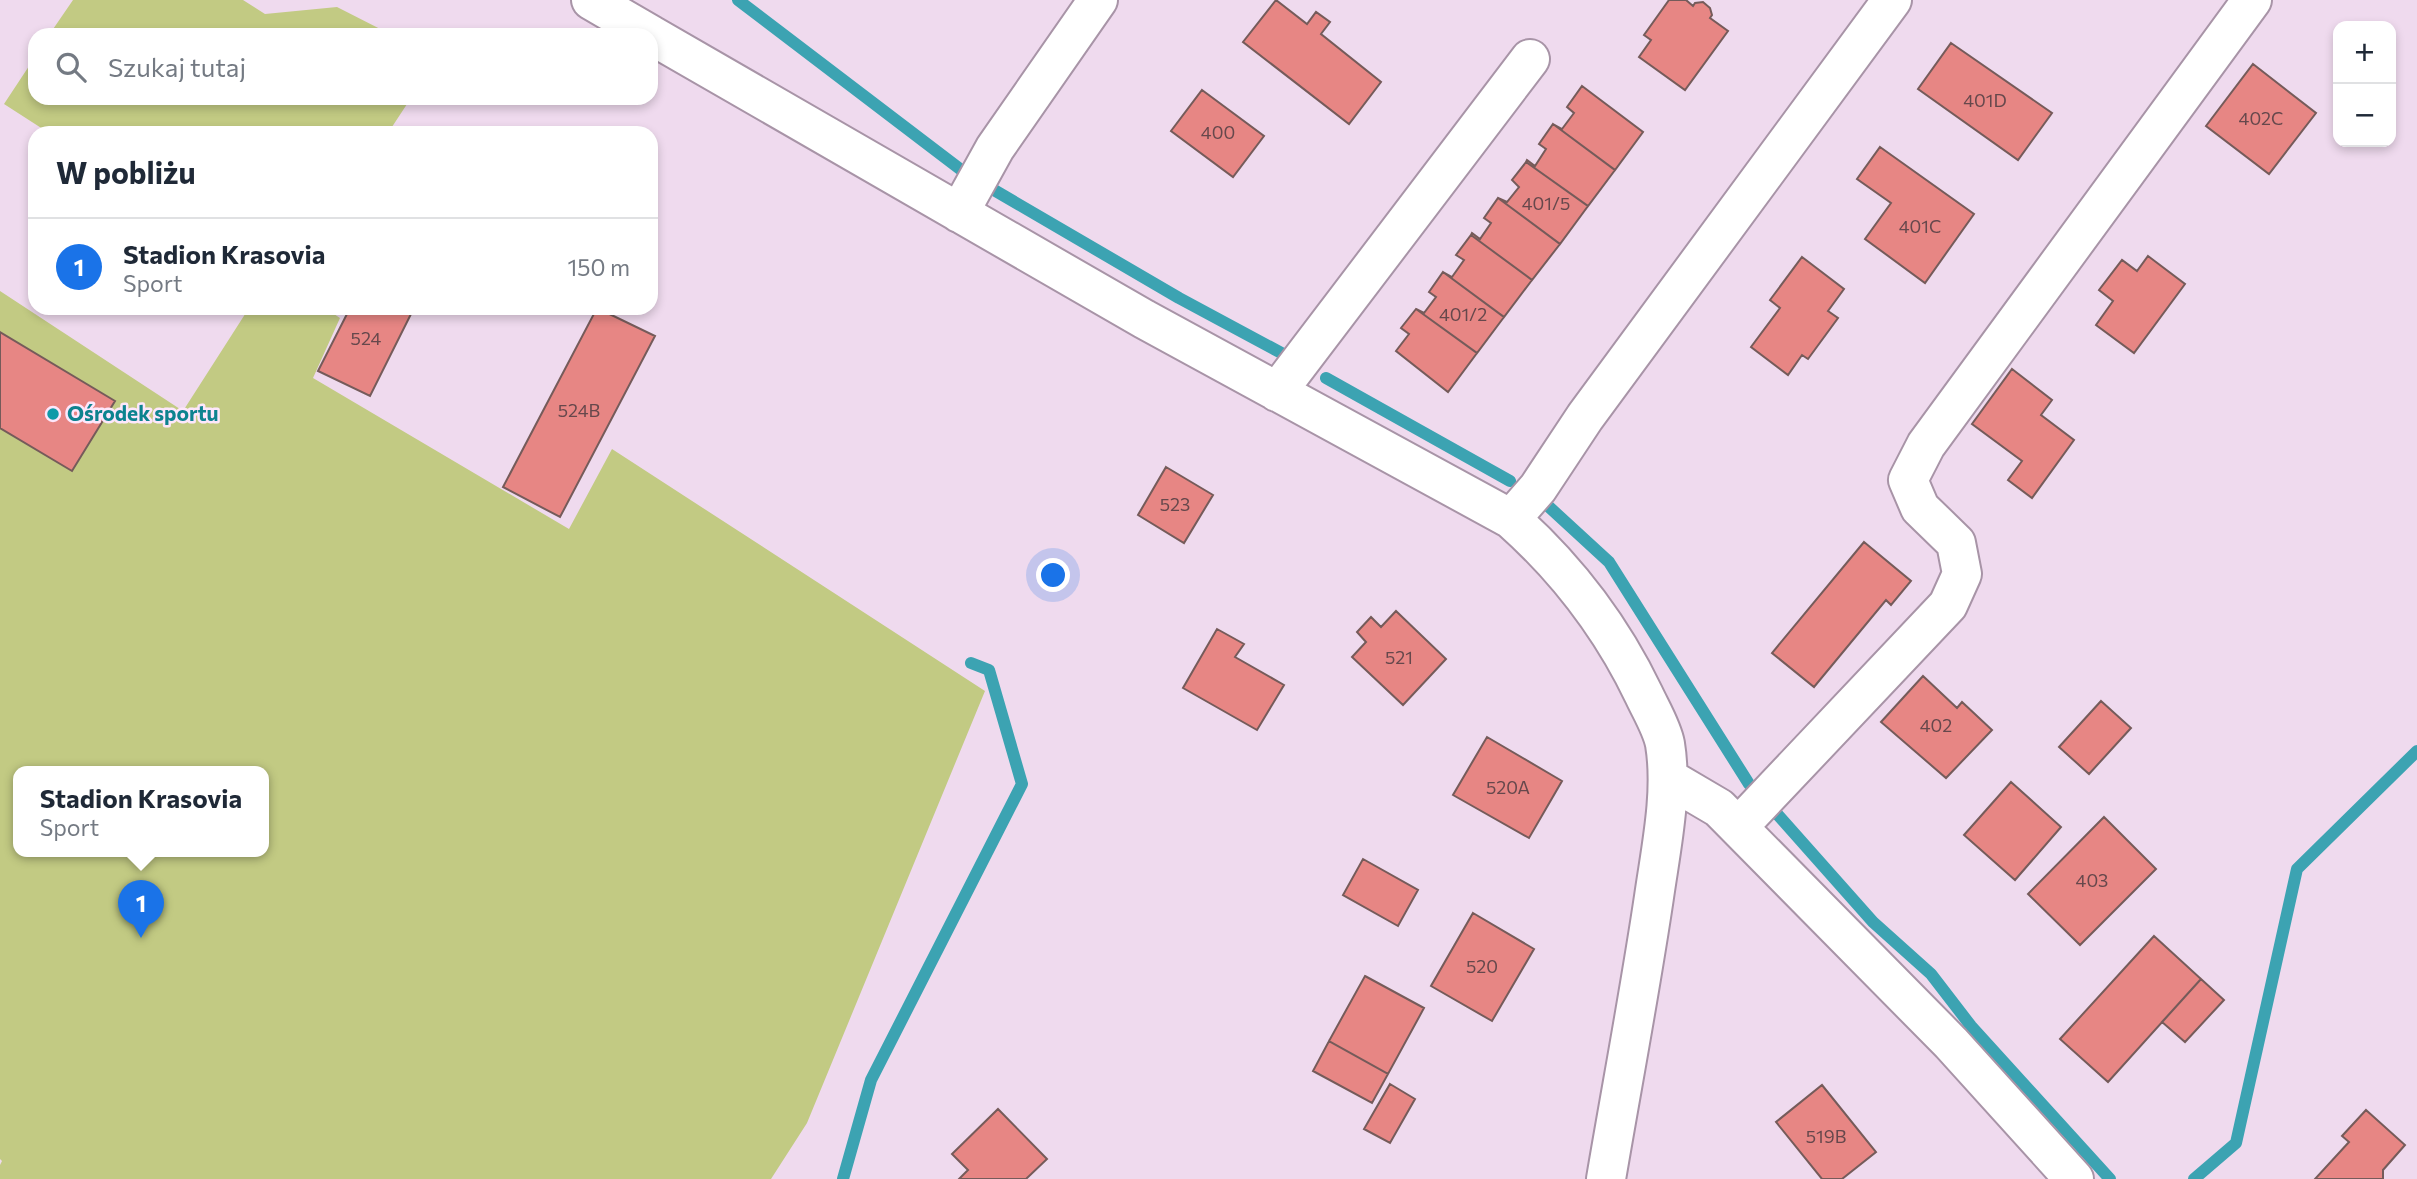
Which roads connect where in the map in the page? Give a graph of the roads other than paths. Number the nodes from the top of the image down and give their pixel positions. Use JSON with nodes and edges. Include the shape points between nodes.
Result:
{"nodes":[{"id":1,"x":1098,"y":0,"type":"edge"},
{"id":2,"x":1892,"y":0,"type":"edge"},
{"id":3,"x":2252,"y":0,"type":"edge"},
{"id":4,"x":610,"y":4,"type":"edge"},
{"id":5,"x":642,"y":28,"type":"edge"},
{"id":6,"x":658,"y":39,"type":"edge"},
{"id":7,"x":1530,"y":59,"type":"dead end"},
{"id":8,"x":959,"y":213,"type":"junction"},
{"id":9,"x":1277,"y":392,"type":"junction"},
{"id":10,"x":1511,"y":519,"type":"junction"},
{"id":11,"x":1668,"y":778,"type":"junction"},
{"id":12,"x":1738,"y":827,"type":"junction"},
{"id":13,"x":1606,"y":1179,"type":"edge"},
{"id":14,"x":2074,"y":1179,"type":"edge"}],
"edges":[{"from":1,"to":8,"type":"street","via":[[995,148]]},
{"from":2,"to":10,"type":"street"},
{"from":3,"to":12,"type":"street","via":[[1926,445],[1908,480],[1920,508],[1956,543],[1962,574],[1948,605]]},
{"from":4,"to":5,"type":"street"},
{"from":6,"to":8,"type":"street"},
{"from":7,"to":9,"type":"street"},
{"from":8,"to":9,"type":"street"},
{"from":9,"to":10,"type":"street"},
{"from":10,"to":11,"type":"street","via":[[1544,548],[1581,592],[1624,654],[1664,741]]},
{"from":11,"to":12,"type":"street","via":[[1719,808]]},
{"from":11,"to":13,"type":"street","via":[[1648,936]]},
{"from":12,"to":14,"type":"street","via":[[1951,1043]]}]}
